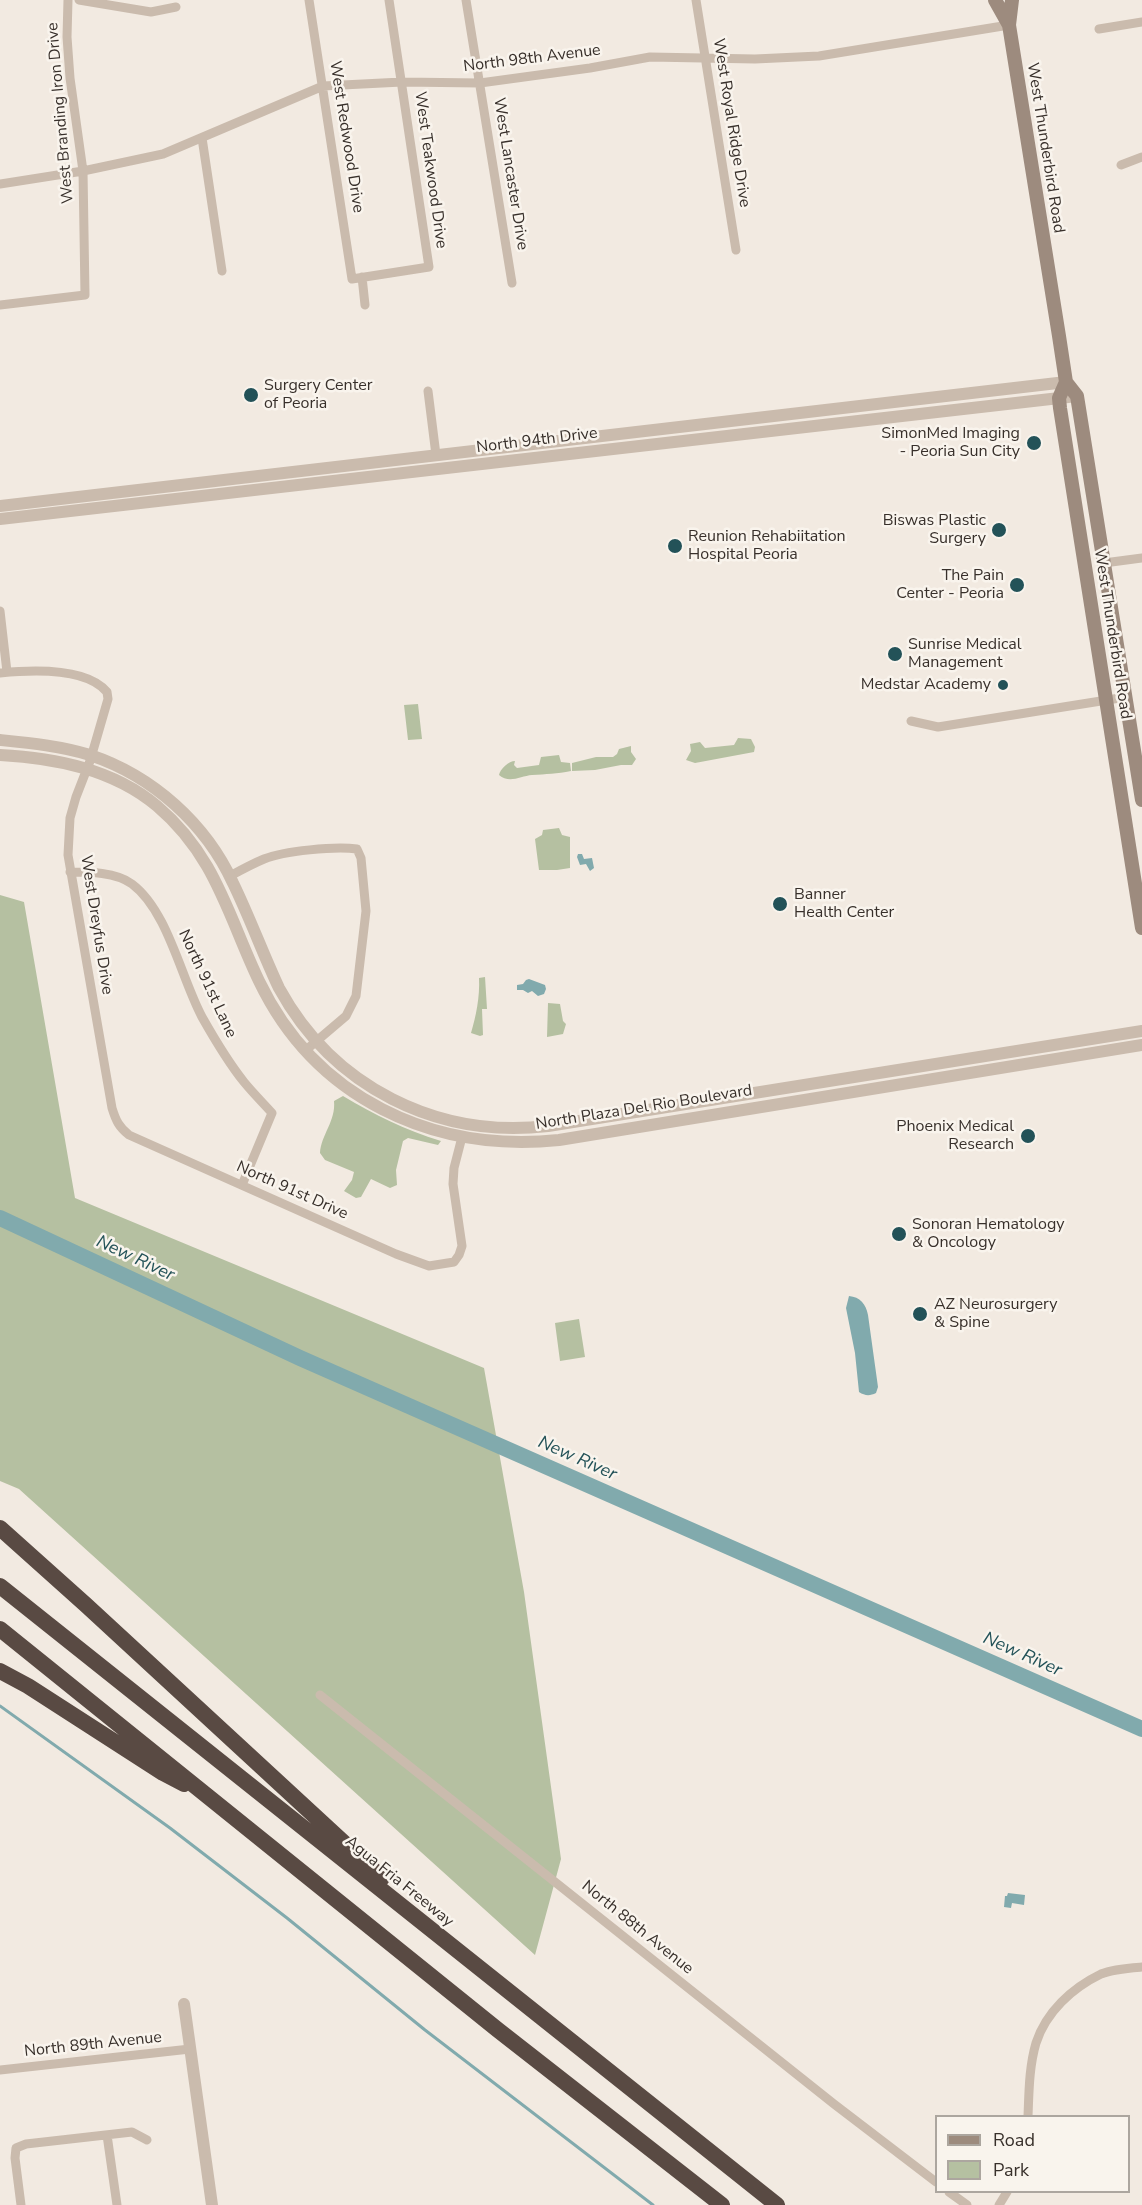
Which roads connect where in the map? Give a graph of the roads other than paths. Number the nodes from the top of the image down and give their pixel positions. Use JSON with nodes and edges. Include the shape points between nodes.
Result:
{"nodes":[{"id":1,"x":68,"y":0,"type":"edge"},
{"id":2,"x":79,"y":0,"type":"edge"},
{"id":3,"x":309,"y":0,"type":"edge"},
{"id":4,"x":389,"y":0,"type":"edge"},
{"id":5,"x":466,"y":0,"type":"edge"},
{"id":6,"x":696,"y":0,"type":"edge"},
{"id":7,"x":995,"y":0,"type":"edge"},
{"id":8,"x":1012,"y":0,"type":"edge"},
{"id":9,"x":176,"y":7,"type":"dead end"},
{"id":10,"x":1142,"y":22,"type":"edge"},
{"id":11,"x":1009,"y":25,"type":"junction"},
{"id":12,"x":1099,"y":28,"type":"dead end"},
{"id":13,"x":706,"y":58,"type":"junction"},
{"id":14,"x":402,"y":82,"type":"junction"},
{"id":15,"x":480,"y":83,"type":"junction"},
{"id":16,"x":323,"y":86,"type":"junction"},
{"id":17,"x":202,"y":138,"type":"junction"},
{"id":18,"x":1142,"y":157,"type":"edge"},
{"id":19,"x":1121,"y":165,"type":"dead end"},
{"id":20,"x":83,"y":171,"type":"junction"},
{"id":21,"x":0,"y":184,"type":"edge"},
{"id":22,"x":736,"y":250,"type":"dead end"},
{"id":23,"x":222,"y":271,"type":"dead end"},
{"id":24,"x":357,"y":278,"type":"junction"},
{"id":25,"x":512,"y":283,"type":"dead end"},
{"id":26,"x":0,"y":305,"type":"edge"},
{"id":27,"x":365,"y":305,"type":"dead end"},
{"id":28,"x":1066,"y":382,"type":"junction"},
{"id":29,"x":428,"y":391,"type":"dead end"},
{"id":30,"x":993,"y":391,"type":"junction"},
{"id":31,"x":1077,"y":396,"type":"junction"},
{"id":32,"x":939,"y":398,"type":"junction"},
{"id":33,"x":1059,"y":398,"type":"junction"},
{"id":34,"x":994,"y":405,"type":"junction"},
{"id":35,"x":940,"y":412,"type":"junction"},
{"id":36,"x":749,"y":419,"type":"junction"},
{"id":37,"x":690,"y":426,"type":"junction"},
{"id":38,"x":751,"y":434,"type":"junction"},
{"id":39,"x":692,"y":440,"type":"junction"},
{"id":40,"x":510,"y":447,"type":"junction"},
{"id":41,"x":436,"y":455,"type":"junction"},
{"id":42,"x":512,"y":461,"type":"junction"},
{"id":43,"x":437,"y":469,"type":"junction"},
{"id":44,"x":54,"y":499,"type":"junction"},
{"id":45,"x":1075,"y":499,"type":"junction"},
{"id":46,"x":0,"y":506,"type":"edge"},
{"id":47,"x":55,"y":513,"type":"junction"},
{"id":48,"x":0,"y":519,"type":"edge"},
{"id":49,"x":1142,"y":558,"type":"edge"},
{"id":50,"x":1104,"y":563,"type":"junction"},
{"id":51,"x":0,"y":611,"type":"edge"},
{"id":52,"x":4,"y":673,"type":"edge"},
{"id":53,"x":1126,"y":698,"type":"junction"},
{"id":54,"x":1105,"y":701,"type":"junction"},
{"id":55,"x":911,"y":722,"type":"dead end"},
{"id":56,"x":0,"y":740,"type":"edge"},
{"id":57,"x":0,"y":755,"type":"edge"},
{"id":58,"x":91,"y":756,"type":"junction"},
{"id":59,"x":87,"y":769,"type":"junction"},
{"id":60,"x":1142,"y":800,"type":"edge"},
{"id":61,"x":181,"y":810,"type":"junction"},
{"id":62,"x":171,"y":820,"type":"junction"},
{"id":63,"x":70,"y":872,"type":"junction"},
{"id":64,"x":230,"y":876,"type":"junction"},
{"id":65,"x":1142,"y":928,"type":"edge"},
{"id":66,"x":1142,"y":1031,"type":"edge"},
{"id":67,"x":316,"y":1042,"type":"junction"},
{"id":68,"x":1142,"y":1045,"type":"edge"},
{"id":69,"x":1047,"y":1046,"type":"junction"},
{"id":70,"x":306,"y":1050,"type":"junction"},
{"id":71,"x":1048,"y":1061,"type":"junction"},
{"id":72,"x":919,"y":1066,"type":"junction"},
{"id":73,"x":832,"y":1080,"type":"junction"},
{"id":74,"x":921,"y":1081,"type":"junction"},
{"id":75,"x":743,"y":1095,"type":"junction"},
{"id":76,"x":835,"y":1095,"type":"junction"},
{"id":77,"x":397,"y":1102,"type":"junction"},
{"id":78,"x":662,"y":1107,"type":"junction"},
{"id":79,"x":745,"y":1109,"type":"junction"},
{"id":80,"x":393,"y":1115,"type":"junction"},
{"id":81,"x":664,"y":1122,"type":"junction"},
{"id":82,"x":122,"y":1128,"type":"joint"},
{"id":83,"x":511,"y":1129,"type":"junction"},
{"id":84,"x":462,"y":1137,"type":"junction"},
{"id":85,"x":510,"y":1142,"type":"junction"},
{"id":86,"x":242,"y":1185,"type":"junction"},
{"id":87,"x":0,"y":1528,"type":"edge"},
{"id":88,"x":0,"y":1586,"type":"edge"},
{"id":89,"x":0,"y":1629,"type":"edge"},
{"id":90,"x":0,"y":1671,"type":"edge"},
{"id":91,"x":320,"y":1695,"type":"dead end"},
{"id":92,"x":217,"y":1801,"type":"junction"},
{"id":93,"x":1142,"y":1967,"type":"edge"},
{"id":94,"x":504,"y":1988,"type":"junction"},
{"id":95,"x":184,"y":2004,"type":"dead end"},
{"id":96,"x":190,"y":2049,"type":"junction"},
{"id":97,"x":0,"y":2070,"type":"edge"},
{"id":98,"x":1028,"y":2115,"type":"edge"},
{"id":99,"x":107,"y":2135,"type":"junction"},
{"id":100,"x":147,"y":2140,"type":"dead end"},
{"id":101,"x":935,"y":2181,"type":"edge"},
{"id":102,"x":950,"y":2193,"type":"edge"},
{"id":103,"x":718,"y":2203,"type":"edge"},
{"id":104,"x":21,"y":2205,"type":"edge"},
{"id":105,"x":117,"y":2205,"type":"edge"},
{"id":106,"x":212,"y":2205,"type":"edge"},
{"id":107,"x":777,"y":2205,"type":"edge"},
{"id":108,"x":967,"y":2205,"type":"edge"}],
"edges":[{"from":1,"to":20,"type":"street","name":"West Branding Iron Drive","via":[[70,78]]},
{"from":2,"to":9,"type":"street","via":[[151,12]]},
{"from":3,"to":16,"type":"street","name":"West Redwood Drive"},
{"from":4,"to":14,"type":"street","name":"West Teakwood Drive"},
{"from":5,"to":15,"type":"street","name":"West Lancaster Drive"},
{"from":6,"to":13,"type":"street","name":"West Royal Ridge Drive"},
{"from":7,"to":11,"type":"main road","name":"West Thunderbird Road"},
{"from":8,"to":11,"type":"main road","name":"West Thunderbird Road"},
{"from":10,"to":12,"type":"street"},
{"from":11,"to":13,"type":"street","name":"North 98th Avenue","via":[[819,56]]},
{"from":11,"to":28,"type":"main road","name":"West Thunderbird Road"},
{"from":13,"to":15,"type":"street","name":"North 98th Avenue","via":[[650,57]]},
{"from":13,"to":22,"type":"street","name":"West Royal Ridge Drive"},
{"from":14,"to":15,"type":"street","name":"North 98th Avenue"},
{"from":14,"to":16,"type":"street","name":"North 98th Avenue"},
{"from":14,"to":24,"type":"street","name":"West Teakwood Drive","via":[[429,267]]},
{"from":15,"to":25,"type":"street","name":"West Lancaster Drive"},
{"from":16,"to":17,"type":"street","name":"North 98th Avenue"},
{"from":16,"to":24,"type":"street","name":"West Redwood Drive"},
{"from":17,"to":20,"type":"street","name":"North 98th Avenue","via":[[163,154]]},
{"from":17,"to":23,"type":"street"},
{"from":18,"to":19,"type":"street"},
{"from":20,"to":21,"type":"street","name":"North 98th Avenue"},
{"from":20,"to":26,"type":"street","name":"West Branding Iron Drive","via":[[85,295]]},
{"from":24,"to":27,"type":"street","name":"West Redwood Drive"},
{"from":28,"to":30,"type":"street","name":"North 94th Drive"},
{"from":28,"to":31,"type":"main road","name":"West Thunderbird Road"},
{"from":28,"to":33,"type":"main road"},
{"from":29,"to":41,"type":"street"},
{"from":30,"to":32,"type":"street","name":"North 94th Drive"},
{"from":30,"to":34,"type":"street"},
{"from":31,"to":33,"type":"street","name":"North 94th Drive"},
{"from":31,"to":50,"type":"main road","name":"West Thunderbird Road"},
{"from":32,"to":35,"type":"street"},
{"from":32,"to":36,"type":"street","name":"North 94th Drive"},
{"from":33,"to":34,"type":"street","name":"North 94th Drive"},
{"from":33,"to":45,"type":"main road","name":"West Thunderbird Road"},
{"from":34,"to":35,"type":"street","name":"North 94th Drive"},
{"from":35,"to":38,"type":"street","name":"North 94th Drive"},
{"from":36,"to":37,"type":"street","name":"North 94th Drive"},
{"from":36,"to":38,"type":"street"},
{"from":37,"to":39,"type":"street"},
{"from":37,"to":40,"type":"street","name":"North 94th Drive"},
{"from":38,"to":39,"type":"street","name":"North 94th Drive"},
{"from":39,"to":42,"type":"street","name":"North 94th Drive"},
{"from":40,"to":41,"type":"street","name":"North 94th Drive"},
{"from":40,"to":42,"type":"street"},
{"from":41,"to":43,"type":"street"},
{"from":41,"to":44,"type":"street","name":"North 94th Drive"},
{"from":42,"to":43,"type":"street","name":"North 94th Drive"},
{"from":43,"to":47,"type":"street","name":"North 94th Drive"},
{"from":44,"to":46,"type":"street","name":"North 94th Drive"},
{"from":44,"to":47,"type":"street"},
{"from":45,"to":50,"type":"main road","via":[[1087,521],[1096,560]]},
{"from":45,"to":54,"type":"main road","name":"West Thunderbird Road"},
{"from":47,"to":48,"type":"street","name":"North 94th Drive"},
{"from":49,"to":50,"type":"street"},
{"from":50,"to":53,"type":"main road","name":"West Thunderbird Road"},
{"from":51,"to":52,"type":"street"},
{"from":52,"to":58,"type":"street","name":"West Dreyfus Drive","via":[[36,670],[69,674],[94,682],[107,692]]},
{"from":53,"to":54,"type":"street"},
{"from":53,"to":60,"type":"main road","name":"West Thunderbird Road"},
{"from":54,"to":55,"type":"street","via":[[938,727]]},
{"from":54,"to":65,"type":"main road","name":"West Thunderbird Road"},
{"from":56,"to":58,"type":"street","name":"North Plaza Del Rio Boulevard","via":[[60,747]]},
{"from":57,"to":59,"type":"street","name":"North Plaza Del Rio Boulevard","via":[[40,758]]},
{"from":58,"to":59,"type":"street","name":"West Dreyfus Drive"},
{"from":58,"to":61,"type":"street","name":"North Plaza Del Rio Boulevard","via":[[132,774]]},
{"from":59,"to":62,"type":"street","name":"North Plaza Del Rio Boulevard","via":[[137,793]]},
{"from":59,"to":63,"type":"street","name":"West Dreyfus Drive","via":[[70,818]]},
{"from":61,"to":62,"type":"street"},
{"from":61,"to":64,"type":"street","name":"North Plaza Del Rio Boulevard","via":[[215,850]]},
{"from":62,"to":70,"type":"street","name":"North Plaza Del Rio Boulevard","via":[[213,874],[260,982],[286,1027]]},
{"from":63,"to":82,"type":"street","name":"West Dreyfus Drive","via":[[112,1108]]},
{"from":63,"to":86,"type":"street","name":"North 91st Lane","via":[[116,877],[131,882],[143,894],[156,910],[217,1043],[272,1113]]},
{"from":64,"to":67,"type":"street","name":"North Plaza Del Rio Boulevard","via":[[279,988]]},
{"from":64,"to":67,"type":"street","via":[[280,855],[357,849],[366,911],[356,996],[346,1016]]},
{"from":66,"to":69,"type":"street","name":"North Plaza Del Rio Boulevard"},
{"from":67,"to":70,"type":"street"},
{"from":67,"to":77,"type":"street","name":"North Plaza Del Rio Boulevard","via":[[351,1073]]},
{"from":68,"to":71,"type":"street","name":"North Plaza Del Rio Boulevard"},
{"from":69,"to":71,"type":"street"},
{"from":69,"to":72,"type":"street","name":"North Plaza Del Rio Boulevard"},
{"from":70,"to":80,"type":"street","name":"North Plaza Del Rio Boulevard","via":[[363,1100]]},
{"from":71,"to":74,"type":"street","name":"North Plaza Del Rio Boulevard"},
{"from":72,"to":73,"type":"street","name":"North Plaza Del Rio Boulevard"},
{"from":72,"to":74,"type":"street"},
{"from":73,"to":75,"type":"street","name":"North Plaza Del Rio Boulevard"},
{"from":73,"to":76,"type":"street"},
{"from":74,"to":76,"type":"street","name":"North Plaza Del Rio Boulevard"},
{"from":75,"to":78,"type":"street","name":"North Plaza Del Rio Boulevard"},
{"from":75,"to":79,"type":"street"},
{"from":76,"to":79,"type":"street","name":"North Plaza Del Rio Boulevard"},
{"from":77,"to":80,"type":"street"},
{"from":77,"to":83,"type":"street","name":"North Plaza Del Rio Boulevard","via":[[453,1121]]},
{"from":78,"to":81,"type":"street"},
{"from":78,"to":83,"type":"street","name":"North Plaza Del Rio Boulevard"},
{"from":79,"to":81,"type":"street","name":"North Plaza Del Rio Boulevard"},
{"from":80,"to":84,"type":"street","name":"North Plaza Del Rio Boulevard"},
{"from":81,"to":85,"type":"street","name":"North Plaza Del Rio Boulevard","via":[[559,1140]]},
{"from":82,"to":86,"type":"street","name":"North 91st Drive","via":[[129,1135]]},
{"from":83,"to":85,"type":"street"},
{"from":84,"to":85,"type":"street","name":"North Plaza Del Rio Boulevard"},
{"from":84,"to":86,"type":"street","name":"North 91st Drive","via":[[453,1184],[462,1246],[454,1262],[429,1266],[415,1262]]},
{"from":87,"to":94,"type":"highway","via":[[377,1874],[486,1963]]},
{"from":88,"to":94,"type":"highway","name":"Agua Fria Freeway"},
{"from":89,"to":92,"type":"highway"},
{"from":90,"to":92,"type":"highway","via":[[163,1773]]},
{"from":91,"to":101,"type":"street","name":"North 88th Avenue"},
{"from":92,"to":103,"type":"highway"},
{"from":93,"to":98,"type":"street","via":[[1102,1973],[1054,2009],[1041,2030],[1033,2056]]},
{"from":94,"to":107,"type":"highway","name":"Agua Fria Freeway"},
{"from":95,"to":96,"type":"street"},
{"from":96,"to":97,"type":"street","name":"North 89th Avenue"},
{"from":96,"to":106,"type":"street"},
{"from":99,"to":100,"type":"street","via":[[132,2132]]},
{"from":99,"to":104,"type":"street","via":[[16,2148]]},
{"from":99,"to":105,"type":"street"},
{"from":102,"to":108,"type":"street"}]}
